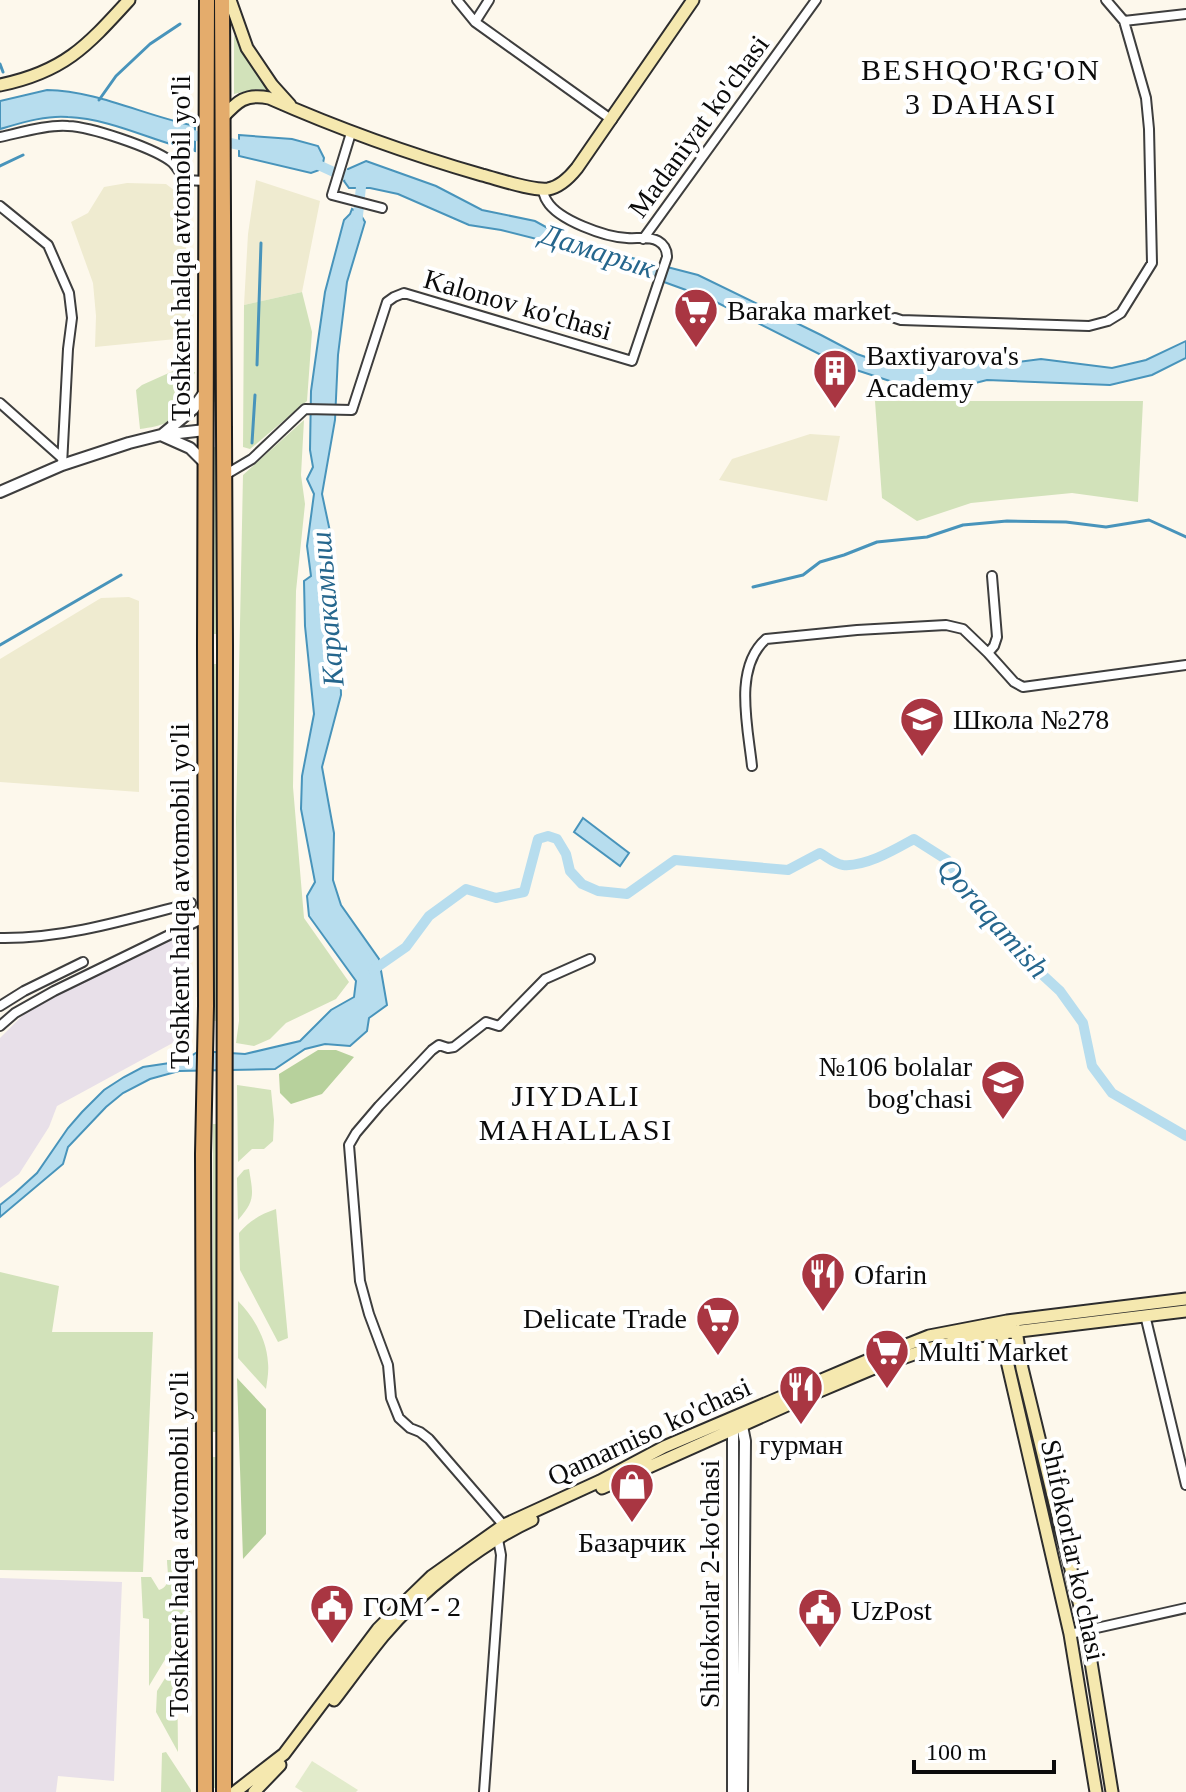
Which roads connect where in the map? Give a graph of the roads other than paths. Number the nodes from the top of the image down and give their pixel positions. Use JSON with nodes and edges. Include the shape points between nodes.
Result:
{"nodes":[{"id":1,"x":129,"y":0,"type":"edge"},
{"id":2,"x":222,"y":0,"type":"edge"},
{"id":3,"x":230,"y":0,"type":"edge"},
{"id":4,"x":457,"y":0,"type":"edge"},
{"id":5,"x":489,"y":0,"type":"edge"},
{"id":6,"x":693,"y":0,"type":"edge"},
{"id":7,"x":816,"y":0,"type":"edge"},
{"id":8,"x":1106,"y":0,"type":"edge"},
{"id":9,"x":206,"y":3,"type":"edge"},
{"id":10,"x":1186,"y":14,"type":"edge"},
{"id":11,"x":1124,"y":21,"type":"junction"},
{"id":12,"x":475,"y":22,"type":"junction"},
{"id":13,"x":0,"y":85,"type":"edge"},
{"id":14,"x":293,"y":109,"type":"junction"},
{"id":15,"x":214,"y":118,"type":"junction"},
{"id":16,"x":612,"y":120,"type":"junction"},
{"id":17,"x":351,"y":133,"type":"junction"},
{"id":18,"x":0,"y":137,"type":"edge"},
{"id":19,"x":206,"y":175,"type":"junction"},
{"id":20,"x":542,"y":189,"type":"junction"},
{"id":21,"x":0,"y":206,"type":"edge"},
{"id":22,"x":382,"y":208,"type":"dead end"},
{"id":23,"x":643,"y":239,"type":"junction"},
{"id":24,"x":895,"y":318,"type":"dead end"},
{"id":25,"x":206,"y":391,"type":"junction"},
{"id":26,"x":0,"y":403,"type":"edge"},
{"id":27,"x":224,"y":429,"type":"junction"},
{"id":28,"x":205,"y":430,"type":"junction"},
{"id":29,"x":161,"y":435,"type":"junction"},
{"id":30,"x":62,"y":462,"type":"junction"},
{"id":31,"x":205,"y":463,"type":"junction"},
{"id":32,"x":224,"y":475,"type":"junction"},
{"id":33,"x":0,"y":492,"type":"edge"},
{"id":34,"x":992,"y":576,"type":"dead end"},
{"id":35,"x":205,"y":646,"type":"junction"},
{"id":36,"x":225,"y":646,"type":"junction"},
{"id":37,"x":988,"y":653,"type":"junction"},
{"id":38,"x":1186,"y":665,"type":"edge"},
{"id":39,"x":752,"y":766,"type":"dead end"},
{"id":40,"x":191,"y":903,"type":"dead end"},
{"id":41,"x":206,"y":917,"type":"junction"},
{"id":42,"x":0,"y":938,"type":"edge"},
{"id":43,"x":590,"y":959,"type":"dead end"},
{"id":44,"x":83,"y":962,"type":"dead end"},
{"id":45,"x":0,"y":1006,"type":"edge"},
{"id":46,"x":0,"y":1026,"type":"edge"},
{"id":47,"x":1186,"y":1299,"type":"edge"},
{"id":48,"x":1186,"y":1311,"type":"edge"},
{"id":49,"x":1145,"y":1315,"type":"junction"},
{"id":50,"x":1005,"y":1326,"type":"junction"},
{"id":51,"x":1016,"y":1330,"type":"junction"},
{"id":52,"x":736,"y":1425,"type":"junction"},
{"id":53,"x":204,"y":1447,"type":"junction"},
{"id":54,"x":225,"y":1447,"type":"junction"},
{"id":55,"x":1186,"y":1485,"type":"edge"},
{"id":56,"x":501,"y":1531,"type":"junction"},
{"id":57,"x":435,"y":1579,"type":"junction"},
{"id":58,"x":1186,"y":1608,"type":"edge"},
{"id":59,"x":1086,"y":1631,"type":"junction"},
{"id":60,"x":1070,"y":1634,"type":"junction"},
{"id":61,"x":205,"y":1792,"type":"edge"},
{"id":62,"x":224,"y":1792,"type":"edge"},
{"id":63,"x":235,"y":1792,"type":"edge"},
{"id":64,"x":254,"y":1792,"type":"edge"},
{"id":65,"x":484,"y":1792,"type":"edge"},
{"id":66,"x":733,"y":1792,"type":"edge"},
{"id":67,"x":742,"y":1792,"type":"edge"},
{"id":68,"x":1096,"y":1792,"type":"edge"},
{"id":69,"x":1112,"y":1792,"type":"edge"}],
"edges":[{"from":1,"to":13,"type":"main road","via":[[66,61]]},
{"from":2,"to":15,"type":"highway","name":"Toshkent halqa avtomobil yo'li"},
{"from":3,"to":14,"type":"main road","via":[[247,48]]},
{"from":4,"to":12,"type":"street"},
{"from":5,"to":12,"type":"street"},
{"from":6,"to":16,"type":"main road"},
{"from":7,"to":23,"type":"street","name":"Madaniyat ko'chasi"},
{"from":8,"to":11,"type":"street"},
{"from":9,"to":15,"type":"highway","name":"Toshkent halqa avtomobil yo'li"},
{"from":10,"to":11,"type":"street"},
{"from":11,"to":24,"type":"street","via":[[1146,98],[1152,263],[1121,313],[1089,326]]},
{"from":12,"to":16,"type":"street"},
{"from":14,"to":15,"type":"main road","via":[[258,96],[240,100]]},
{"from":14,"to":17,"type":"main road"},
{"from":15,"to":19,"type":"highway","name":"Toshkent halqa avtomobil yo'li"},
{"from":15,"to":27,"type":"highway","name":"Toshkent halqa avtomobil yo'li","via":[[222,169]]},
{"from":16,"to":20,"type":"main road","via":[[570,177]]},
{"from":17,"to":20,"type":"main road"},
{"from":17,"to":22,"type":"street","via":[[332,195]]},
{"from":18,"to":19,"type":"street","via":[[67,125],[148,149],[170,160],[184,180]]},
{"from":19,"to":25,"type":"highway","name":"Toshkent halqa avtomobil yo'li"},
{"from":20,"to":23,"type":"street","name":"Kalonov ko'chasi","via":[[548,203],[567,219],[606,234]]},
{"from":21,"to":30,"type":"street","via":[[48,245],[69,293],[72,318]]},
{"from":23,"to":32,"type":"street","name":"Kalonov ko'chasi","via":[[660,242],[667,257],[632,361],[404,293],[387,302],[350,410],[305,409],[252,459]]},
{"from":25,"to":28,"type":"highway","name":"Toshkent halqa avtomobil yo'li"},
{"from":25,"to":29,"type":"street"},
{"from":26,"to":30,"type":"street"},
{"from":27,"to":28,"type":"highway"},
{"from":27,"to":32,"type":"highway","name":"Toshkent halqa avtomobil yo'li"},
{"from":28,"to":29,"type":"street"},
{"from":28,"to":31,"type":"highway","name":"Toshkent halqa avtomobil yo'li"},
{"from":29,"to":30,"type":"street"},
{"from":29,"to":31,"type":"street","via":[[190,448]]},
{"from":30,"to":33,"type":"street"},
{"from":31,"to":35,"type":"highway","name":"Toshkent halqa avtomobil yo'li"},
{"from":32,"to":36,"type":"highway","name":"Toshkent halqa avtomobil yo'li"},
{"from":34,"to":37,"type":"street","via":[[997,637]]},
{"from":35,"to":36,"type":"highway"},
{"from":35,"to":41,"type":"highway","name":"Toshkent halqa avtomobil yo'li"},
{"from":36,"to":54,"type":"highway","name":"Toshkent halqa avtomobil yo'li"},
{"from":37,"to":38,"type":"street","via":[[1023,687]]},
{"from":37,"to":39,"type":"street","via":[[963,629],[946,625],[766,639],[752,657],[744,690]]},
{"from":40,"to":42,"type":"street","via":[[98,927]]},
{"from":41,"to":46,"type":"street","via":[[54,991]]},
{"from":41,"to":53,"type":"highway","name":"Toshkent halqa avtomobil yo'li"},
{"from":43,"to":56,"type":"street","via":[[545,979],[499,1026],[486,1022],[454,1047],[439,1045],[432,1050],[349,1145],[360,1281],[399,1418],[429,1439]]},
{"from":44,"to":45,"type":"street"},
{"from":47,"to":50,"type":"main road","name":"Qamarniso ko'chasi"},
{"from":48,"to":49,"type":"main road"},
{"from":49,"to":51,"type":"main road"},
{"from":49,"to":55,"type":"street"},
{"from":50,"to":51,"type":"main road"},
{"from":50,"to":52,"type":"main road","name":"Qamarniso ko'chasi","via":[[977,1325],[920,1339]]},
{"from":50,"to":60,"type":"main road","name":"Shifokorlar ko'chasi"},
{"from":51,"to":59,"type":"main road","name":"Shifokorlar ko'chasi"},
{"from":52,"to":56,"type":"main road","name":"Qamarniso ko'chasi","via":[[664,1447]]},
{"from":52,"to":66,"type":"street","name":"Shifokorlar 2-ko'chasi"},
{"from":52,"to":67,"type":"street","name":"Shifokorlar 2-ko'chasi","via":[[745,1435]]},
{"from":53,"to":54,"type":"highway"},
{"from":53,"to":61,"type":"highway","name":"Toshkent halqa avtomobil yo'li"},
{"from":54,"to":62,"type":"highway","name":"Toshkent halqa avtomobil yo'li"},
{"from":56,"to":57,"type":"main road","name":"Qamarniso ko'chasi"},
{"from":56,"to":65,"type":"street"},
{"from":57,"to":63,"type":"main road","name":"Qamarniso ko'chasi","via":[[378,1629],[284,1754]]},
{"from":57,"to":64,"type":"main road","name":"Qamarniso ko'chasi"},
{"from":58,"to":59,"type":"street"},
{"from":59,"to":60,"type":"street"},
{"from":59,"to":69,"type":"main road","name":"Shifokorlar ko'chasi"},
{"from":60,"to":68,"type":"main road","name":"Shifokorlar ko'chasi"}]}
